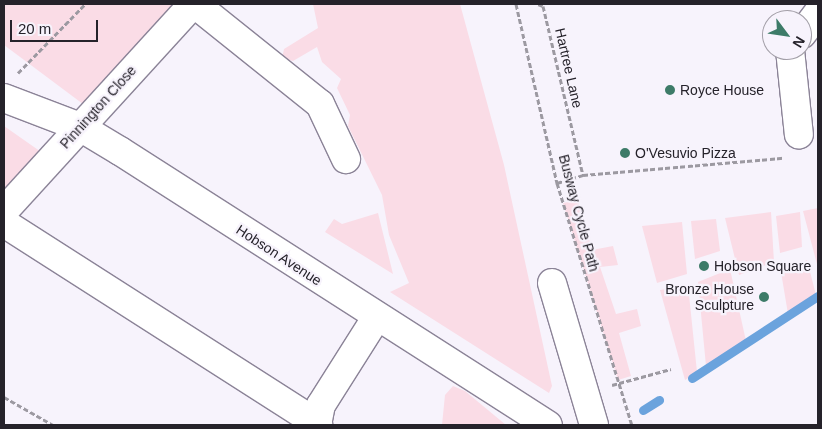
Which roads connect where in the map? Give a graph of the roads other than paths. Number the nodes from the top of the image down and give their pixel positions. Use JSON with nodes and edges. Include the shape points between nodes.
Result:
{"nodes":[{"id":1,"x":194,"y":4,"type":"edge"},
{"id":2,"x":791,"y":60,"type":"edge"},
{"id":3,"x":9,"y":87,"type":"edge"},
{"id":4,"x":80,"y":127,"type":"junction"},
{"id":5,"x":795,"y":146,"type":"road end"},
{"id":6,"x":346,"y":159,"type":"dead end"},
{"id":7,"x":4,"y":211,"type":"edge"},
{"id":8,"x":4,"y":223,"type":"edge"},
{"id":9,"x":552,"y":283,"type":"dead end"},
{"id":10,"x":376,"y":318,"type":"junction"},
{"id":11,"x":317,"y":425,"type":"edge"},
{"id":12,"x":548,"y":425,"type":"edge"},
{"id":13,"x":594,"y":425,"type":"edge"}],
"edges":[{"from":1,"to":4,"type":"street","name":"Pinnington Close"},
{"from":1,"to":6,"type":"street","via":[[320,104]]},
{"from":2,"to":5,"type":"street"},
{"from":3,"to":4,"type":"street","name":"Hobson Avenue"},
{"from":4,"to":7,"type":"street","name":"Pinnington Close"},
{"from":4,"to":10,"type":"street","name":"Hobson Avenue"},
{"from":8,"to":11,"type":"street"},
{"from":9,"to":13,"type":"street"},
{"from":10,"to":11,"type":"street","via":[[321,405]]},
{"from":10,"to":12,"type":"street","name":"Hobson Avenue"}]}
